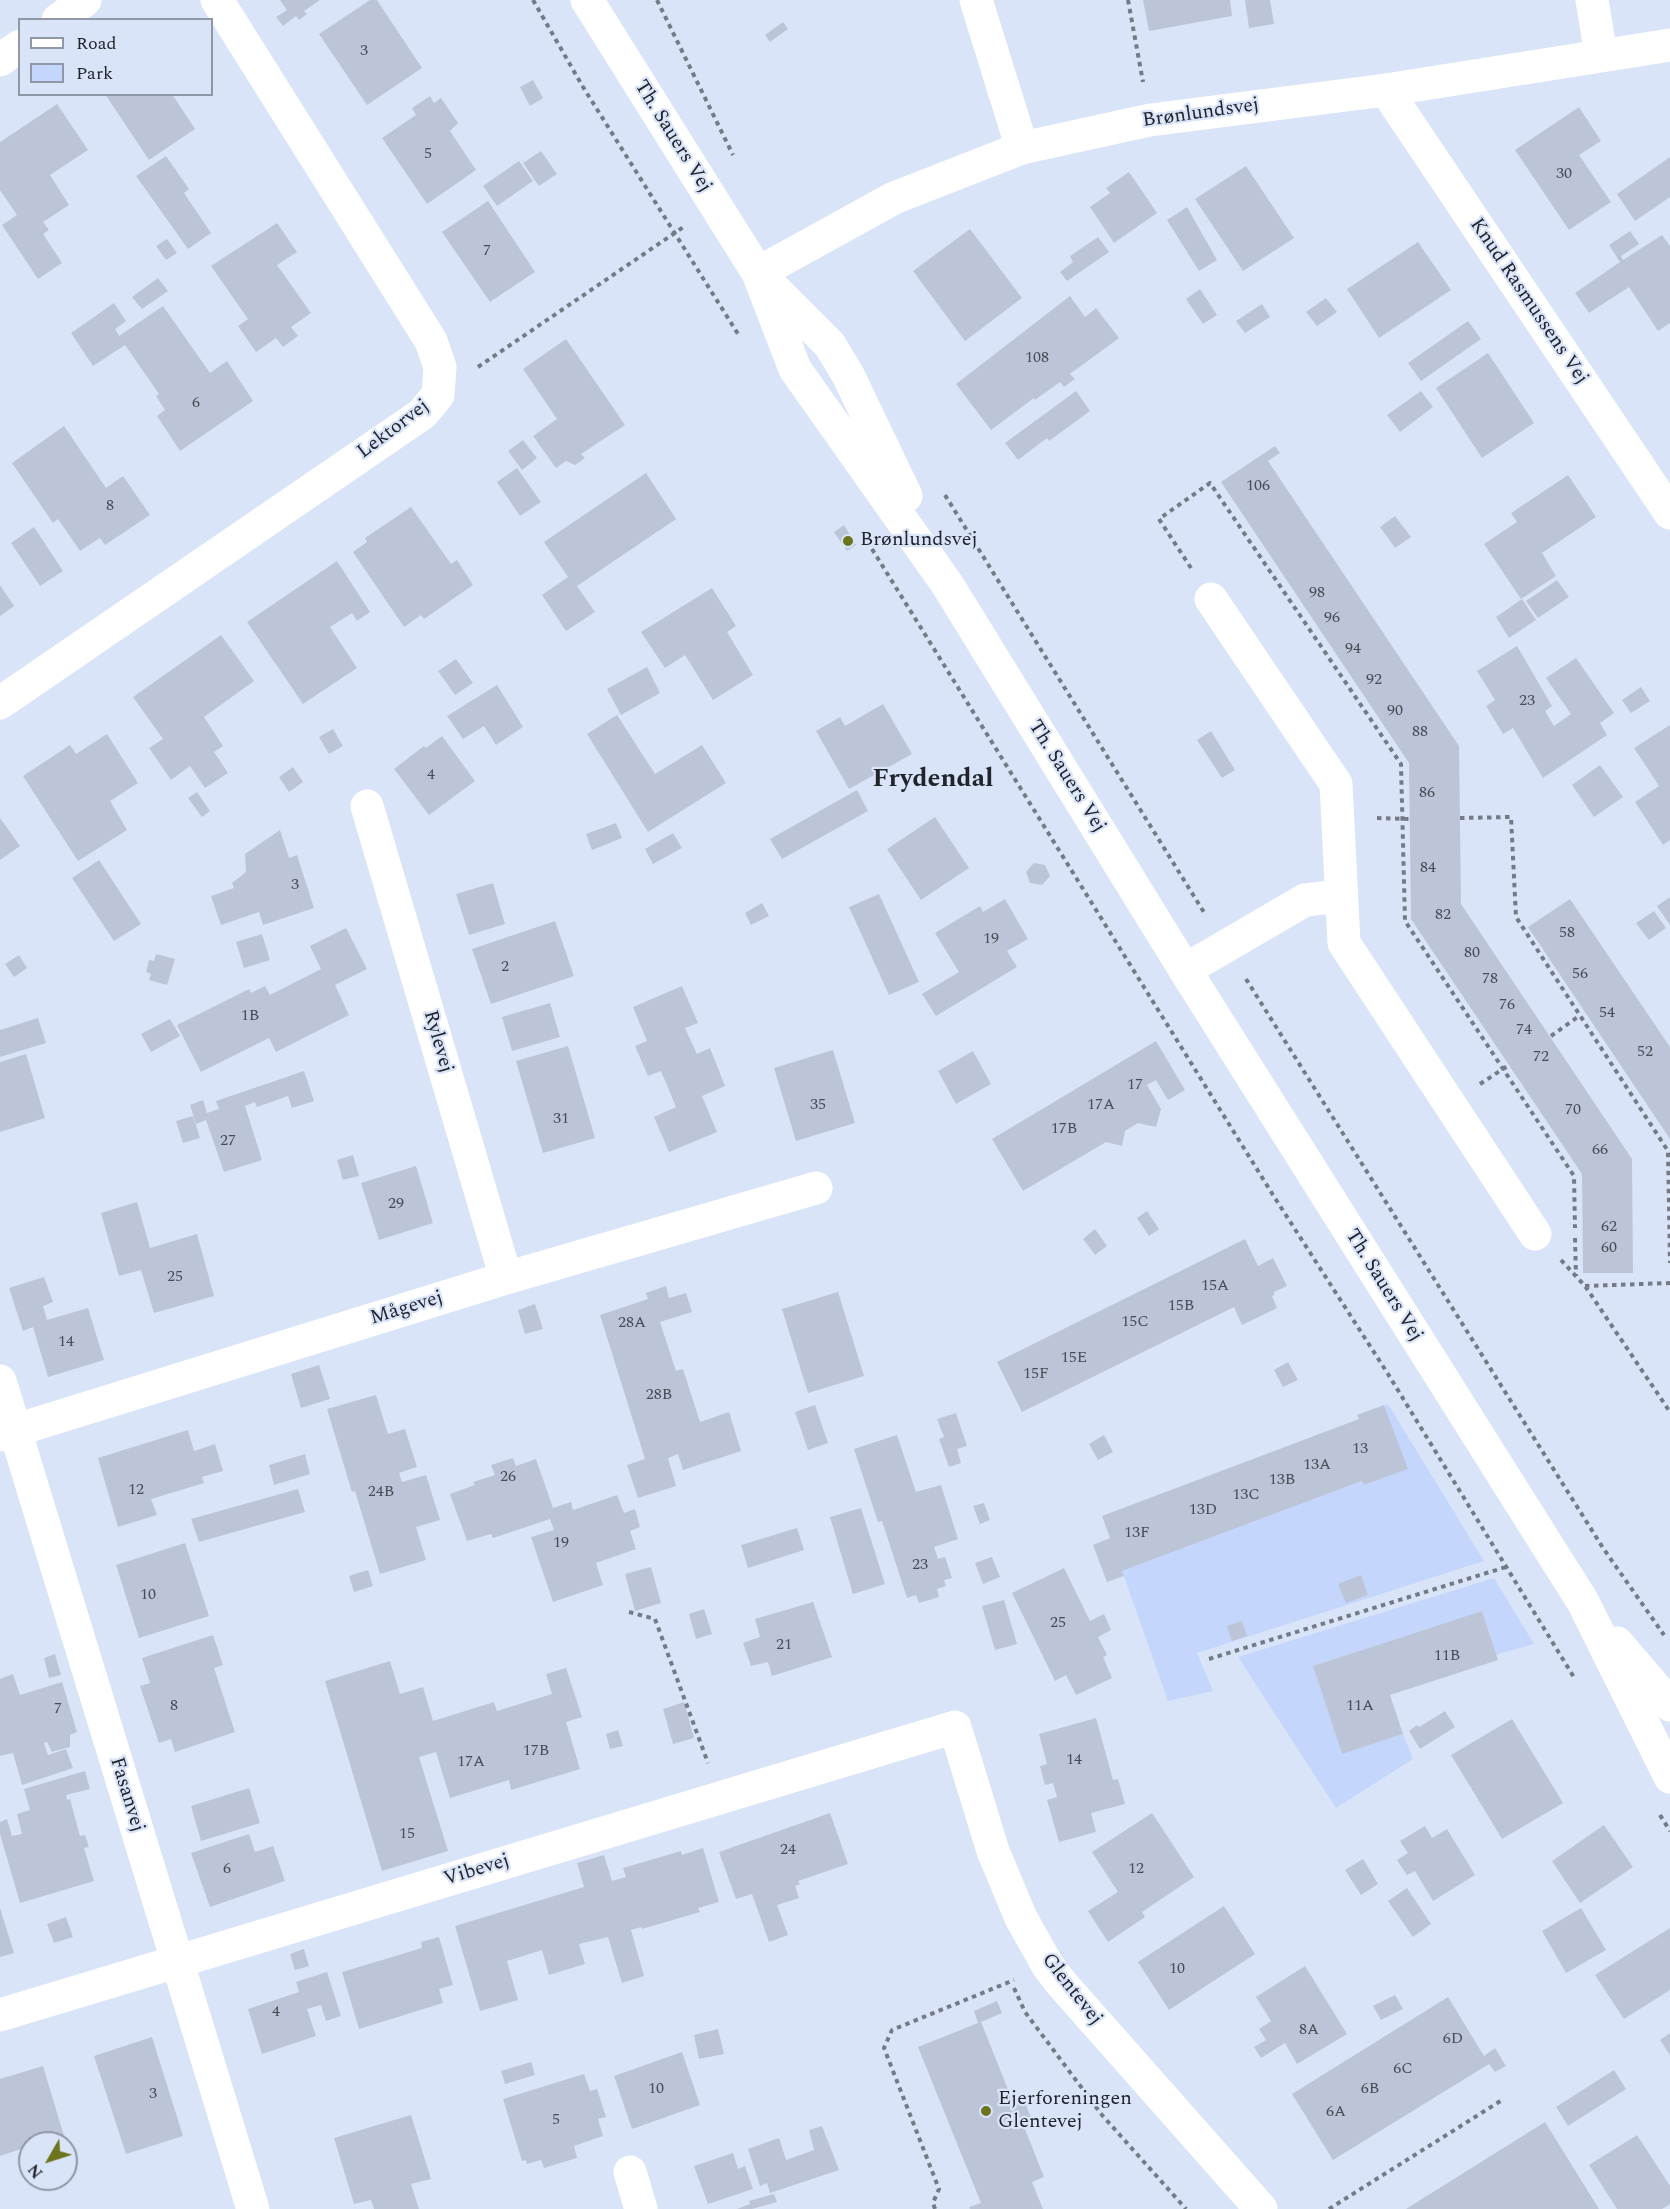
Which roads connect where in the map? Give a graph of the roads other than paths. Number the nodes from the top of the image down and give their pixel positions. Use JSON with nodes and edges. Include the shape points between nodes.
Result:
{"nodes":[{"id":1,"x":85,"y":0,"type":"edge"},
{"id":2,"x":217,"y":0,"type":"edge"},
{"id":3,"x":587,"y":0,"type":"edge"},
{"id":4,"x":976,"y":0,"type":"edge"},
{"id":5,"x":1592,"y":0,"type":"edge"},
{"id":6,"x":60,"y":18,"type":"edge"},
{"id":7,"x":1670,"y":45,"type":"edge"},
{"id":8,"x":18,"y":47,"type":"edge"},
{"id":9,"x":1601,"y":55,"type":"junction"},
{"id":10,"x":0,"y":60,"type":"edge"},
{"id":11,"x":1386,"y":90,"type":"junction"},
{"id":12,"x":1022,"y":148,"type":"junction"},
{"id":13,"x":758,"y":273,"type":"junction"},
{"id":14,"x":1670,"y":513,"type":"edge"},
{"id":15,"x":1211,"y":599,"type":"road end"},
{"id":16,"x":0,"y":703,"type":"edge"},
{"id":17,"x":367,"y":806,"type":"dead end"},
{"id":18,"x":1340,"y":896,"type":"junction"},
{"id":19,"x":1185,"y":970,"type":"junction"},
{"id":20,"x":816,"y":1188,"type":"dead end"},
{"id":21,"x":1535,"y":1234,"type":"road end"},
{"id":22,"x":506,"y":1278,"type":"junction"},
{"id":23,"x":0,"y":1381,"type":"edge"},
{"id":24,"x":8,"y":1433,"type":"edge"},
{"id":25,"x":1583,"y":1602,"type":"junction"},
{"id":26,"x":1670,"y":1705,"type":"edge"},
{"id":27,"x":955,"y":1727,"type":"joint"},
{"id":28,"x":1670,"y":1777,"type":"edge"},
{"id":29,"x":177,"y":1962,"type":"junction"},
{"id":30,"x":0,"y":2015,"type":"edge"},
{"id":31,"x":630,"y":2172,"type":"dead end"},
{"id":32,"x":253,"y":2209,"type":"edge"},
{"id":33,"x":641,"y":2209,"type":"edge"},
{"id":34,"x":1261,"y":2209,"type":"edge"}],
"edges":[{"from":1,"to":6,"type":"street"},
{"from":2,"to":16,"type":"street","name":"Lektorvej","via":[[431,341],[440,367],[438,395],[422,414]]},
{"from":3,"to":13,"type":"street","name":"Th. Sauers Vej"},
{"from":4,"to":12,"type":"street"},
{"from":5,"to":9,"type":"street"},
{"from":7,"to":9,"type":"street","name":"Brønlundsvej"},
{"from":8,"to":10,"type":"street"},
{"from":9,"to":11,"type":"street","name":"Brønlundsvej"},
{"from":11,"to":12,"type":"street","name":"Brønlundsvej","via":[[1150,120]]},
{"from":11,"to":14,"type":"street","name":"Knud Rasmussens Vej"},
{"from":12,"to":13,"type":"street","name":"Brønlundsvej","via":[[894,198]]},
{"from":13,"to":19,"type":"street","name":"Th. Sauers Vej","via":[[830,345],[947,584]]},
{"from":15,"to":18,"type":"street","via":[[1336,784]]},
{"from":17,"to":22,"type":"street","name":"Rylevej"},
{"from":18,"to":19,"type":"street","via":[[1305,900]]},
{"from":18,"to":21,"type":"street","via":[[1344,943]]},
{"from":19,"to":25,"type":"street","name":"Th. Sauers Vej"},
{"from":20,"to":22,"type":"street","name":"Mågevej"},
{"from":22,"to":24,"type":"street","name":"Mågevej"},
{"from":23,"to":24,"type":"street","name":"Fasanvej"},
{"from":24,"to":29,"type":"street","name":"Fasanvej"},
{"from":25,"to":26,"type":"street","name":"Th. Sauers Vej"},
{"from":25,"to":28,"type":"street","name":"Th. Sauers Vej"},
{"from":27,"to":29,"type":"street","name":"Vibevej"},
{"from":27,"to":34,"type":"street","name":"Glentevej","via":[[993,1851],[1021,1918],[1048,1966]]},
{"from":29,"to":30,"type":"street","name":"Vibevej"},
{"from":29,"to":32,"type":"street","name":"Fasanvej"},
{"from":31,"to":33,"type":"street"}]}
